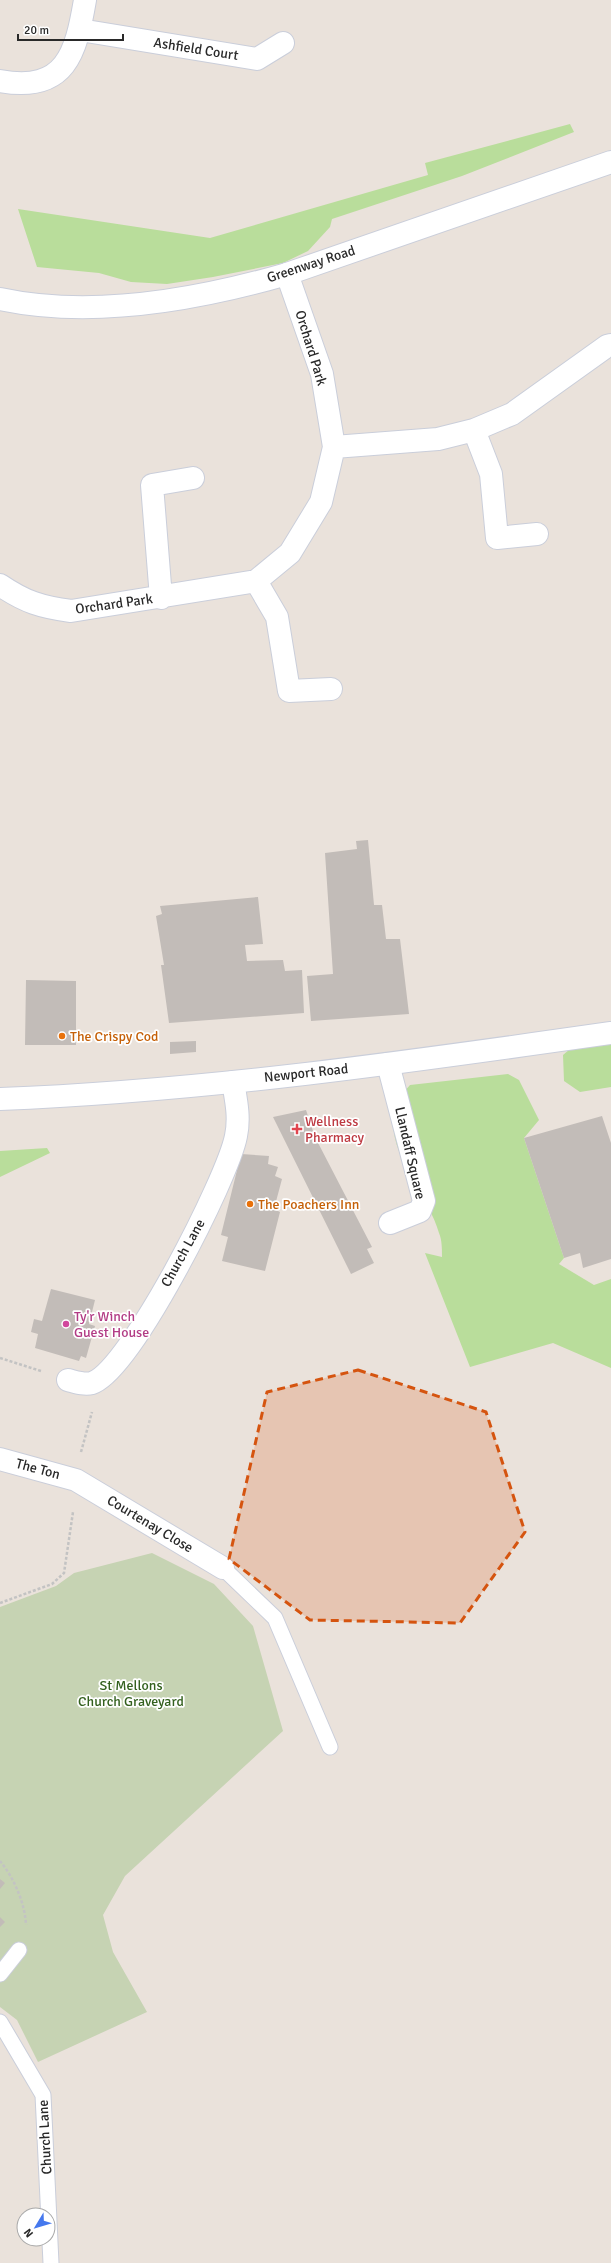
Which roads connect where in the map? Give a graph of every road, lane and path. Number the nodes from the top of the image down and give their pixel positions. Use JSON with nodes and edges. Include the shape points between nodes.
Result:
{"nodes":[{"id":1,"x":85,"y":0,"type":"edge"},
{"id":2,"x":80,"y":30,"type":"junction"},
{"id":3,"x":283,"y":43,"type":"dead end"},
{"id":4,"x":0,"y":81,"type":"edge"},
{"id":5,"x":611,"y":162,"type":"edge"},
{"id":6,"x":287,"y":274,"type":"junction"},
{"id":7,"x":0,"y":299,"type":"edge"},
{"id":8,"x":611,"y":345,"type":"edge"},
{"id":9,"x":474,"y":430,"type":"junction"},
{"id":10,"x":334,"y":447,"type":"junction"},
{"id":11,"x":192,"y":478,"type":"dead end"},
{"id":12,"x":537,"y":534,"type":"dead end"},
{"id":13,"x":256,"y":581,"type":"junction"},
{"id":14,"x":0,"y":585,"type":"edge"},
{"id":15,"x":162,"y":598,"type":"junction"},
{"id":16,"x":330,"y":689,"type":"dead end"},
{"id":17,"x":611,"y":1033,"type":"edge"},
{"id":18,"x":388,"y":1064,"type":"junction"},
{"id":19,"x":233,"y":1082,"type":"junction"},
{"id":20,"x":0,"y":1099,"type":"edge"},
{"id":21,"x":390,"y":1223,"type":"dead end"},
{"id":22,"x":0,"y":1358,"type":"edge"},
{"id":23,"x":68,"y":1380,"type":"joint"},
{"id":24,"x":0,"y":1459,"type":"edge"},
{"id":25,"x":76,"y":1480,"type":"joint"},
{"id":26,"x":223,"y":1568,"type":"joint"},
{"id":27,"x":330,"y":1747,"type":"dead end"},
{"id":28,"x":0,"y":1861,"type":"edge"},
{"id":29,"x":18,"y":1950,"type":"joint"},
{"id":30,"x":0,"y":1974,"type":"edge"},
{"id":31,"x":0,"y":2022,"type":"edge"},
{"id":32,"x":51,"y":2263,"type":"edge"}],
"edges":[{"from":1,"to":2,"type":"street"},
{"from":2,"to":3,"type":"street","name":"Ashfield Court","via":[[257,59]]},
{"from":2,"to":4,"type":"street","via":[[75,49],[64,65],[45,80],[19,85]]},
{"from":5,"to":6,"type":"street","name":"Greenway Road"},
{"from":6,"to":7,"type":"street","name":"Greenway Road","via":[[211,293],[122,306],[65,305]]},
{"from":6,"to":10,"type":"street","name":"Orchard Park","via":[[322,374]]},
{"from":8,"to":9,"type":"street","via":[[512,414]]},
{"from":9,"to":10,"type":"street","via":[[438,439]]},
{"from":9,"to":12,"type":"street","via":[[491,474],[497,538]]},
{"from":10,"to":13,"type":"street","name":"Orchard Park","via":[[321,502],[290,552]]},
{"from":11,"to":15,"type":"street","name":"Orchard Park","via":[[152,485]]},
{"from":13,"to":15,"type":"street","name":"Orchard Park"},
{"from":13,"to":16,"type":"street","via":[[277,617],[289,692]]},
{"from":14,"to":15,"type":"street","name":"Orchard Park","via":[[22,600],[44,608],[71,611]]},
{"from":17,"to":18,"type":"street","name":"Newport Road"},
{"from":18,"to":19,"type":"street","name":"Newport Road"},
{"from":18,"to":21,"type":"street","name":"Llandaff Square","via":[[424,1201],[420,1211]]},
{"from":19,"to":20,"type":"street","name":"Newport Road","via":[[76,1096]]},
{"from":19,"to":23,"type":"street","name":"Church Lane","via":[[238,1119],[230,1158],[213,1200],[184,1254],[154,1306],[118,1359],[93,1383],[82,1384]]},
{"from":22,"to":23,"type":"path"},
{"from":24,"to":25,"type":"street","name":"The Ton"},
{"from":25,"to":26,"type":"street","name":"Courtenay Close"},
{"from":26,"to":27,"type":"lane","via":[[275,1618]]},
{"from":28,"to":29,"type":"path","via":[[16,1887],[26,1912],[26,1930]]},
{"from":29,"to":30,"type":"lane"},
{"from":31,"to":32,"type":"lane","name":"Church Lane","via":[[43,2095]]}]}
